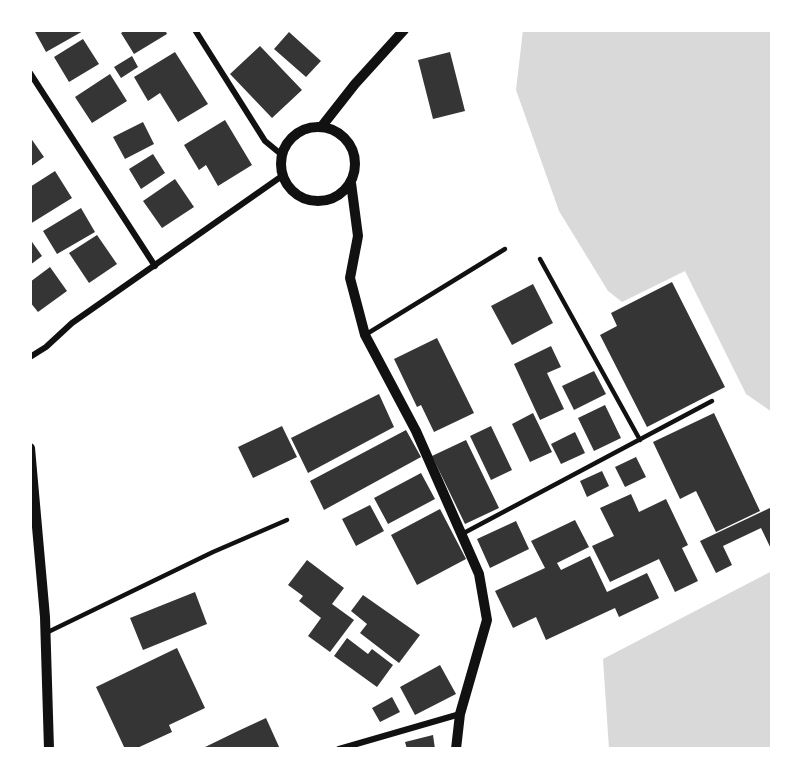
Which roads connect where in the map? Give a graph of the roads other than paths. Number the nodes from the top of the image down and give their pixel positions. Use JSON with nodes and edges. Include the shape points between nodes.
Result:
{"nodes":[{"id":1,"x":195,"y":30,"type":"edge"},
{"id":2,"x":404,"y":30,"type":"edge"},
{"id":3,"x":30,"y":73,"type":"edge"},
{"id":4,"x":322,"y":126,"type":"junction"},
{"id":5,"x":282,"y":154,"type":"junction"},
{"id":6,"x":282,"y":176,"type":"junction"},
{"id":7,"x":351,"y":183,"type":"junction"},
{"id":8,"x":505,"y":249,"type":"dead end"},
{"id":9,"x":540,"y":259,"type":"dead end"},
{"id":10,"x":155,"y":266,"type":"junction"},
{"id":11,"x":366,"y":335,"type":"junction"},
{"id":12,"x":30,"y":357,"type":"edge"},
{"id":13,"x":712,"y":401,"type":"dead end"},
{"id":14,"x":640,"y":440,"type":"junction"},
{"id":15,"x":30,"y":448,"type":"edge"},
{"id":16,"x":287,"y":520,"type":"dead end"},
{"id":17,"x":462,"y":534,"type":"junction"},
{"id":18,"x":45,"y":633,"type":"junction"},
{"id":19,"x":460,"y":714,"type":"junction"},
{"id":20,"x":49,"y":749,"type":"edge"},
{"id":21,"x":339,"y":749,"type":"edge"},
{"id":22,"x":456,"y":749,"type":"edge"}],
"edges":[{"from":1,"to":5,"type":"street","via":[[265,141]]},
{"from":2,"to":4,"type":"street"},
{"from":3,"to":10,"type":"street"},
{"from":4,"to":5,"type":"street","via":[[292,136]]},
{"from":4,"to":7,"type":"street","via":[[341,134],[348,142],[355,162]]},
{"from":5,"to":6,"type":"street"},
{"from":6,"to":7,"type":"street","via":[[294,193],[314,201],[335,197]]},
{"from":6,"to":10,"type":"street"},
{"from":7,"to":11,"type":"street","via":[[358,236],[350,278]]},
{"from":8,"to":11,"type":"lane"},
{"from":9,"to":14,"type":"lane"},
{"from":10,"to":12,"type":"street"},
{"from":11,"to":17,"type":"street","via":[[416,431]]},
{"from":13,"to":14,"type":"lane"},
{"from":14,"to":17,"type":"lane"},
{"from":15,"to":18,"type":"street"},
{"from":16,"to":18,"type":"lane"},
{"from":17,"to":19,"type":"street","via":[[479,574],[487,620]]},
{"from":18,"to":20,"type":"street"},
{"from":19,"to":21,"type":"street"},
{"from":19,"to":22,"type":"street"}]}
